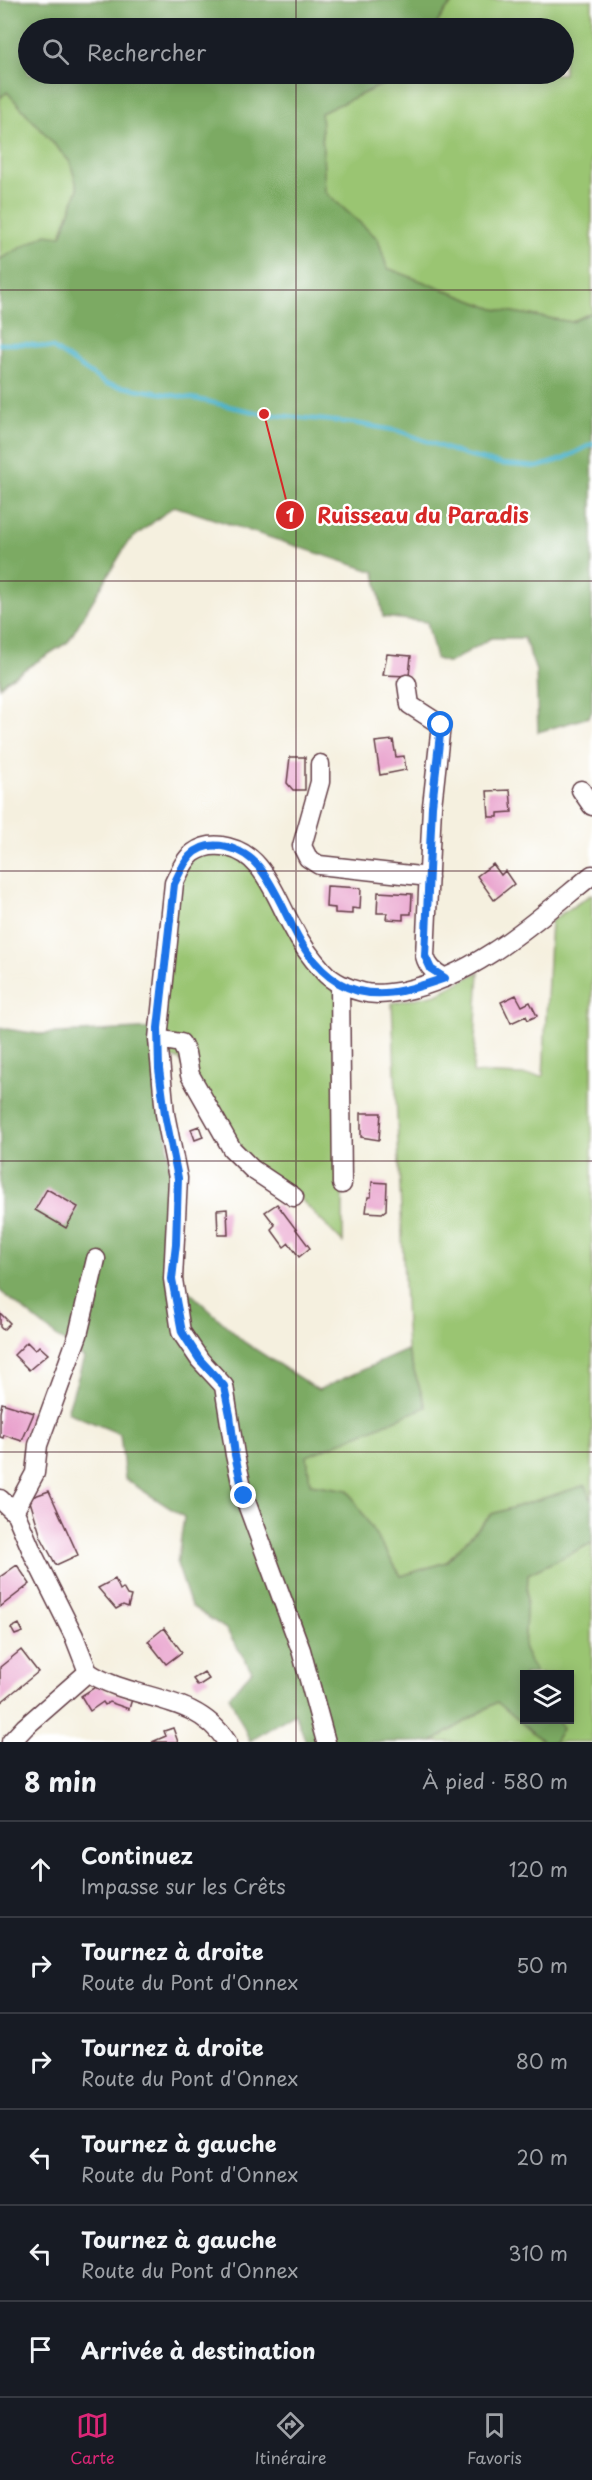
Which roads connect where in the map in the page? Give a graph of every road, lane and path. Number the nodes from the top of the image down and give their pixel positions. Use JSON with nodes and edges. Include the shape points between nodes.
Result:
{"nodes":[{"id":1,"x":407,"y":684,"type":"dead end"},
{"id":2,"x":320,"y":764,"type":"dead end"},
{"id":3,"x":581,"y":790,"type":"dead end"},
{"id":4,"x":592,"y":806,"type":"edge"},
{"id":5,"x":592,"y":875,"type":"edge"},
{"id":6,"x":429,"y":876,"type":"junction"},
{"id":7,"x":445,"y":978,"type":"junction"},
{"id":8,"x":340,"y":984,"type":"junction"},
{"id":9,"x":158,"y":1039,"type":"junction"},
{"id":10,"x":342,"y":1184,"type":"dead end"},
{"id":11,"x":294,"y":1197,"type":"dead end"},
{"id":12,"x":96,"y":1259,"type":"dead end"},
{"id":13,"x":0,"y":1499,"type":"edge"},
{"id":14,"x":14,"y":1512,"type":"junction"},
{"id":15,"x":88,"y":1672,"type":"junction"},
{"id":16,"x":11,"y":1742,"type":"edge"},
{"id":17,"x":227,"y":1742,"type":"edge"},
{"id":18,"x":326,"y":1742,"type":"edge"}],
"edges":[{"from":1,"to":6,"type":"street","via":[[410,705],[441,725]]},
{"from":2,"to":6,"type":"street","via":[[320,782],[302,846],[308,858],[319,865]]},
{"from":3,"to":4,"type":"street"},
{"from":5,"to":7,"type":"street","via":[[529,927]]},
{"from":6,"to":7,"type":"street","via":[[425,956],[431,969]]},
{"from":7,"to":8,"type":"street","via":[[390,993],[364,993]]},
{"from":8,"to":9,"type":"street","via":[[324,973],[308,952],[258,865],[231,848],[205,847],[192,854],[174,884]]},
{"from":8,"to":10,"type":"street"},
{"from":9,"to":11,"type":"street","via":[[181,1043],[190,1075],[232,1149],[252,1169]]},
{"from":9,"to":18,"type":"street","via":[[165,1114],[178,1178],[172,1279],[182,1332],[224,1386],[244,1496],[302,1650]]},
{"from":12,"to":14,"type":"street","via":[[78,1335],[38,1445],[35,1473]]},
{"from":13,"to":14,"type":"street"},
{"from":14,"to":15,"type":"street"},
{"from":15,"to":16,"type":"street"},
{"from":15,"to":17,"type":"street","via":[[114,1685],[201,1714]]}]}
